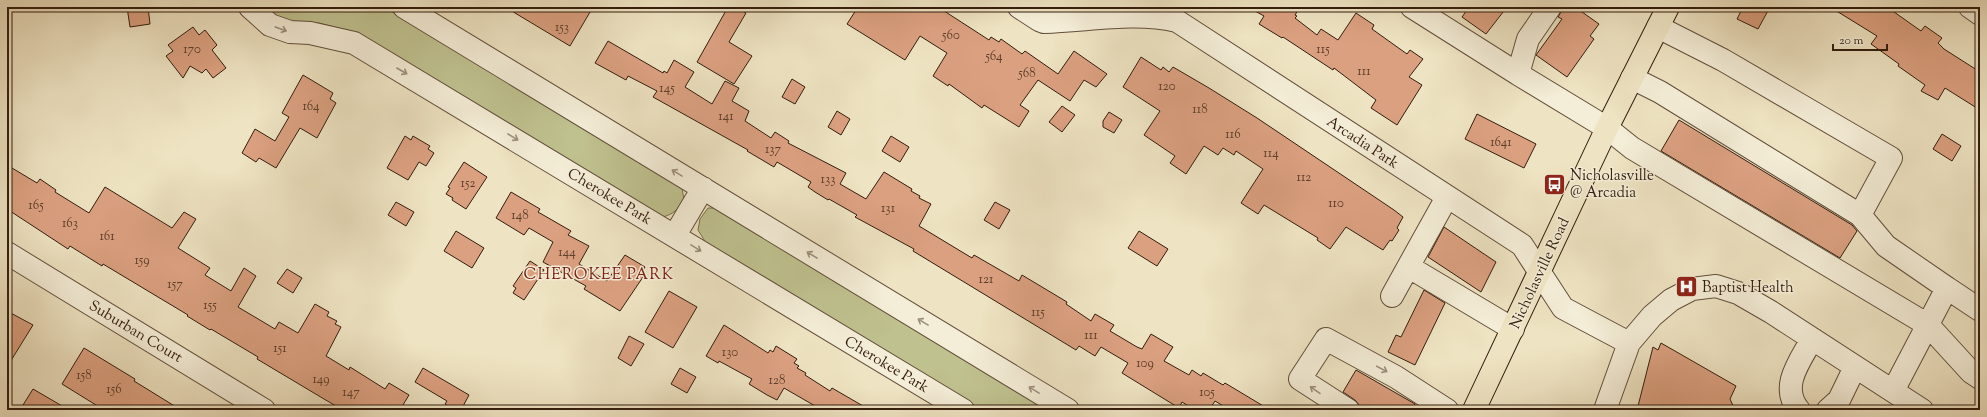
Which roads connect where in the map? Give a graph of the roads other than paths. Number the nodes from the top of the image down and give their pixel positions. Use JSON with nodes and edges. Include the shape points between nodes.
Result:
{"nodes":[{"id":1,"x":250,"y":7,"type":"edge"},
{"id":2,"x":404,"y":7,"type":"edge"},
{"id":3,"x":1019,"y":7,"type":"edge"},
{"id":4,"x":1412,"y":7,"type":"edge"},
{"id":5,"x":1550,"y":7,"type":"edge"},
{"id":6,"x":1668,"y":7,"type":"edge"},
{"id":7,"x":1970,"y":7,"type":"edge"},
{"id":8,"x":1043,"y":14,"type":"edge"},
{"id":9,"x":1174,"y":14,"type":"edge"},
{"id":10,"x":1980,"y":14,"type":"edge"},
{"id":11,"x":1658,"y":27,"type":"junction"},
{"id":12,"x":1518,"y":74,"type":"junction"},
{"id":13,"x":1632,"y":78,"type":"junction"},
{"id":14,"x":1607,"y":128,"type":"junction"},
{"id":15,"x":703,"y":188,"type":"junction"},
{"id":16,"x":1447,"y":197,"type":"junction"},
{"id":17,"x":1860,"y":215,"type":"junction"},
{"id":18,"x":675,"y":236,"type":"junction"},
{"id":19,"x":7,"y":253,"type":"edge"},
{"id":20,"x":1409,"y":267,"type":"junction"},
{"id":21,"x":1540,"y":272,"type":"junction"},
{"id":22,"x":1947,"y":288,"type":"junction"},
{"id":23,"x":1392,"y":296,"type":"dead end"},
{"id":24,"x":1980,"y":310,"type":"edge"},
{"id":25,"x":1928,"y":325,"type":"junction"},
{"id":26,"x":1513,"y":329,"type":"junction"},
{"id":27,"x":1812,"y":339,"type":"junction"},
{"id":28,"x":1629,"y":343,"type":"junction"},
{"id":29,"x":1856,"y":367,"type":"junction"},
{"id":30,"x":1980,"y":378,"type":"edge"},
{"id":31,"x":1893,"y":391,"type":"junction"},
{"id":32,"x":264,"y":410,"type":"edge"},
{"id":33,"x":963,"y":410,"type":"edge"},
{"id":34,"x":1067,"y":410,"type":"edge"},
{"id":35,"x":1348,"y":410,"type":"edge"},
{"id":36,"x":1447,"y":410,"type":"edge"},
{"id":37,"x":1474,"y":410,"type":"edge"},
{"id":38,"x":1604,"y":410,"type":"edge"},
{"id":39,"x":1799,"y":410,"type":"edge"},
{"id":40,"x":1828,"y":410,"type":"edge"},
{"id":41,"x":1922,"y":410,"type":"edge"}],
"edges":[{"from":1,"to":18,"type":"street","name":"Cherokee Park","one_way":true,"via":[[270,25],[290,32],[310,33],[354,43]]},
{"from":15,"to":2,"type":"street","one_way":true},
{"from":3,"to":8,"type":"street","name":"Arcadia Park"},
{"from":4,"to":12,"type":"street"},
{"from":5,"to":12,"type":"street","via":[[1528,38]]},
{"from":6,"to":11,"type":"main road","name":"Nicholasville Road"},
{"from":7,"to":10,"type":"street"},
{"from":8,"to":9,"type":"street","name":"Arcadia Park","via":[[1077,21],[1123,17],[1158,18]]},
{"from":9,"to":16,"type":"street","name":"Arcadia Park"},
{"from":11,"to":13,"type":"main road","name":"Nicholasville Road"},
{"from":11,"to":17,"type":"street","via":[[1723,60],[1891,158]]},
{"from":12,"to":14,"type":"street"},
{"from":13,"to":14,"type":"main road","name":"Nicholasville Road"},
{"from":13,"to":17,"type":"street","via":[[1660,92]]},
{"from":14,"to":21,"type":"main road","name":"Nicholasville Road"},
{"from":14,"to":25,"type":"street","via":[[1632,148]]},
{"from":15,"to":18,"type":"street"},
{"from":34,"to":15,"type":"street","one_way":true},
{"from":16,"to":20,"type":"street"},
{"from":16,"to":21,"type":"street","name":"Arcadia Park","via":[[1522,246]]},
{"from":17,"to":22,"type":"street","via":[[1886,246]]},
{"from":18,"to":33,"type":"street","name":"Cherokee Park","one_way":true},
{"from":19,"to":32,"type":"street","name":"Suburban Court"},
{"from":20,"to":23,"type":"street"},
{"from":20,"to":26,"type":"street"},
{"from":21,"to":26,"type":"main road","name":"Nicholasville Road"},
{"from":21,"to":28,"type":"street","name":"Arcadia Park","via":[[1563,308]]},
{"from":22,"to":24,"type":"street"},
{"from":22,"to":25,"type":"street"},
{"from":25,"to":30,"type":"street","via":[[1971,372]]},
{"from":25,"to":31,"type":"street"},
{"from":26,"to":37,"type":"main road","name":"Nicholasville Road"},
{"from":27,"to":28,"type":"street","via":[[1738,293],[1716,286],[1692,289],[1671,300],[1652,316]]},
{"from":27,"to":29,"type":"street"},
{"from":27,"to":39,"type":"street","via":[[1795,369],[1790,388],[1794,404]]},
{"from":28,"to":38,"type":"street"},
{"from":29,"to":31,"type":"street"},
{"from":29,"to":40,"type":"street","via":[[1839,400]]},
{"from":31,"to":41,"type":"street"},
{"from":35,"to":36,"type":"street","one_way":true,"via":[[1300,379],[1326,339],[1396,377]]}]}
